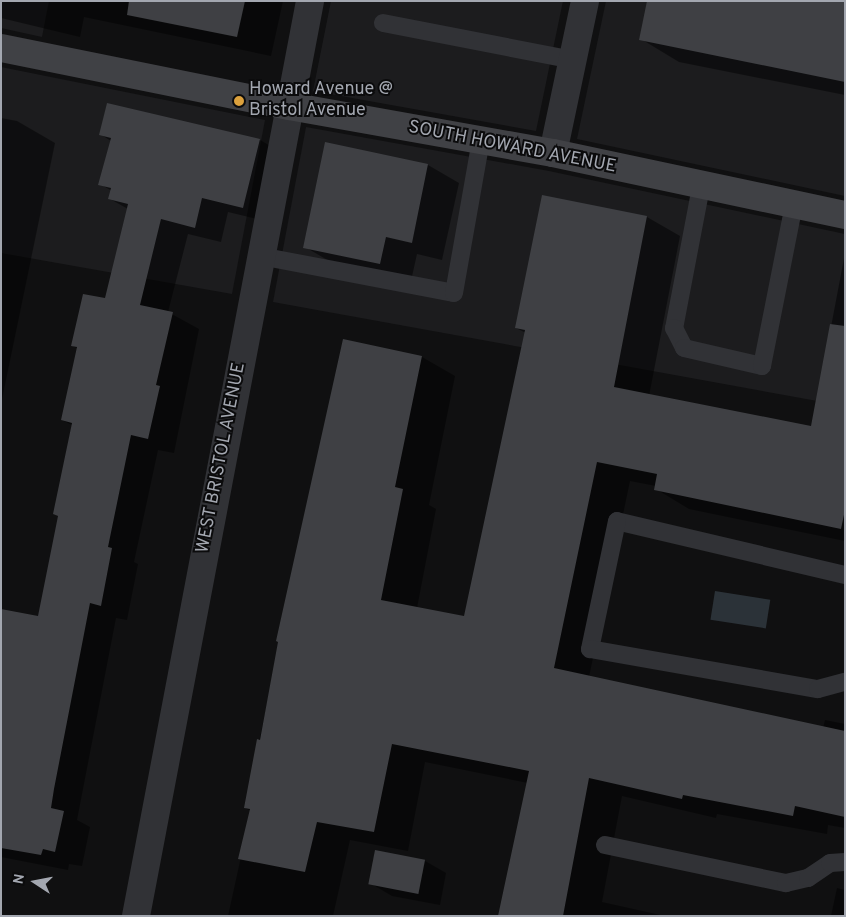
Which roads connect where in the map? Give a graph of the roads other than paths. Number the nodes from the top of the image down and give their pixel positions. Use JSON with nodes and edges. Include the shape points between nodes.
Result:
{"nodes":[{"id":1,"x":310,"y":1,"type":"edge"},
{"id":2,"x":585,"y":1,"type":"edge"},
{"id":3,"x":383,"y":23,"type":"dead end"},
{"id":4,"x":1,"y":48,"type":"edge"},
{"id":5,"x":572,"y":60,"type":"junction"},
{"id":6,"x":289,"y":106,"type":"junction"},
{"id":7,"x":481,"y":140,"type":"junction"},
{"id":8,"x":553,"y":153,"type":"junction"},
{"id":9,"x":702,"y":187,"type":"junction"},
{"id":10,"x":794,"y":205,"type":"junction"},
{"id":11,"x":845,"y":216,"type":"edge"},
{"id":12,"x":260,"y":256,"type":"junction"},
{"id":13,"x":845,"y":575,"type":"edge"},
{"id":14,"x":845,"y":682,"type":"edge"},
{"id":15,"x":605,"y":845,"type":"dead end"},
{"id":16,"x":845,"y":862,"type":"edge"},
{"id":17,"x":136,"y":916,"type":"edge"}],
"edges":[{"from":1,"to":6,"type":"street","name":"WEST BRISTOL AVENUE"},
{"from":2,"to":5,"type":"street"},
{"from":3,"to":5,"type":"lane"},
{"from":4,"to":6,"type":"main road","name":"SOUTH HOWARD AVENUE"},
{"from":5,"to":8,"type":"street"},
{"from":6,"to":7,"type":"main road","name":"SOUTH HOWARD AVENUE"},
{"from":6,"to":12,"type":"street","name":"WEST BRISTOL AVENUE"},
{"from":7,"to":8,"type":"main road","name":"SOUTH HOWARD AVENUE"},
{"from":7,"to":12,"type":"lane","via":[[454,293]]},
{"from":8,"to":9,"type":"main road","name":"SOUTH HOWARD AVENUE"},
{"from":9,"to":10,"type":"main road","name":"SOUTH HOWARD AVENUE"},
{"from":9,"to":10,"type":"lane","via":[[674,328],[684,348],[762,366]]},
{"from":10,"to":11,"type":"main road","name":"SOUTH HOWARD AVENUE"},
{"from":12,"to":17,"type":"street","name":"WEST BRISTOL AVENUE"},
{"from":13,"to":14,"type":"lane","via":[[617,521],[590,649],[818,689]]},
{"from":15,"to":16,"type":"lane","via":[[786,883],[808,878],[830,863]]}]}
